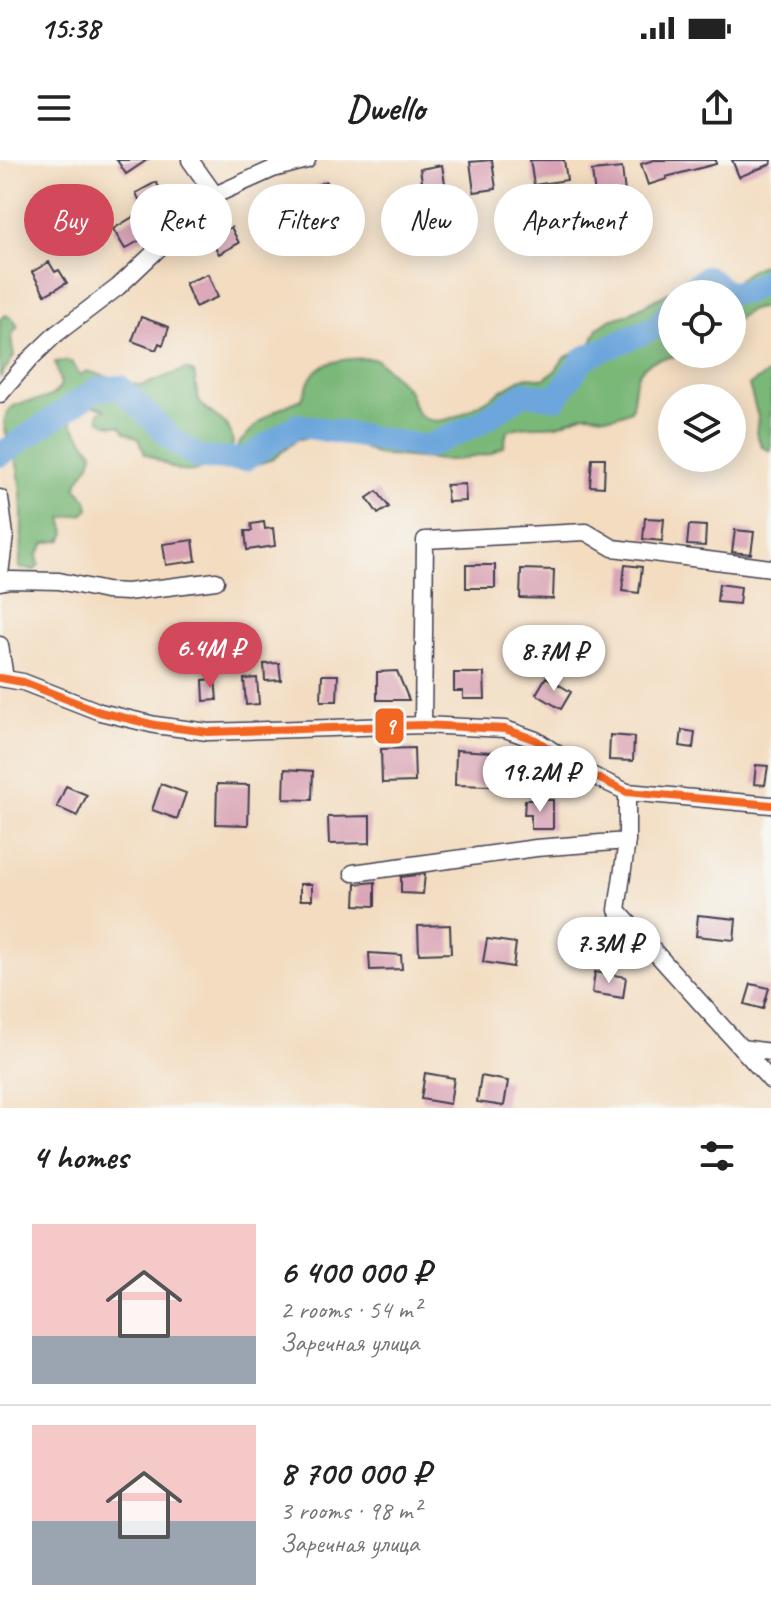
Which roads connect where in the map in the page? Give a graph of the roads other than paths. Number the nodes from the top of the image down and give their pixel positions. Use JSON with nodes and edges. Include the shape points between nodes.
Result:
{"nodes":[{"id":1,"x":190,"y":160,"type":"edge"},
{"id":2,"x":307,"y":160,"type":"edge"},
{"id":3,"x":207,"y":184,"type":"edge"},
{"id":4,"x":232,"y":187,"type":"edge"},
{"id":5,"x":152,"y":256,"type":"edge"},
{"id":6,"x":0,"y":394,"type":"edge"},
{"id":7,"x":0,"y":498,"type":"edge"},
{"id":8,"x":771,"y":568,"type":"edge"},
{"id":9,"x":0,"y":574,"type":"edge"},
{"id":10,"x":216,"y":581,"type":"dead end"},
{"id":11,"x":0,"y":582,"type":"edge"},
{"id":12,"x":0,"y":645,"type":"edge"},
{"id":13,"x":3,"y":679,"type":"edge"},
{"id":14,"x":423,"y":725,"type":"junction"},
{"id":15,"x":627,"y":792,"type":"junction"},
{"id":16,"x":771,"y":805,"type":"edge"},
{"id":17,"x":627,"y":841,"type":"junction"},
{"id":18,"x":353,"y":873,"type":"dead end"},
{"id":19,"x":741,"y":1048,"type":"junction"},
{"id":20,"x":771,"y":1052,"type":"edge"},
{"id":21,"x":771,"y":1081,"type":"edge"}],
"edges":[{"from":1,"to":3,"type":"street"},
{"from":2,"to":4,"type":"street"},
{"from":5,"to":6,"type":"street","via":[[56,334]]},
{"from":7,"to":9,"type":"street","via":[[5,535]]},
{"from":8,"to":14,"type":"street","via":[[613,548],[586,532],[425,540]]},
{"from":10,"to":11,"type":"street","via":[[127,592],[59,581]]},
{"from":12,"to":13,"type":"street"},
{"from":13,"to":14,"type":"street","via":[[100,712],[208,732]]},
{"from":14,"to":15,"type":"street","via":[[505,729],[536,740]]},
{"from":15,"to":16,"type":"street"},
{"from":15,"to":17,"type":"street"},
{"from":17,"to":18,"type":"street"},
{"from":17,"to":19,"type":"street","via":[[617,910]]},
{"from":19,"to":20,"type":"street"},
{"from":19,"to":21,"type":"street"}]}
